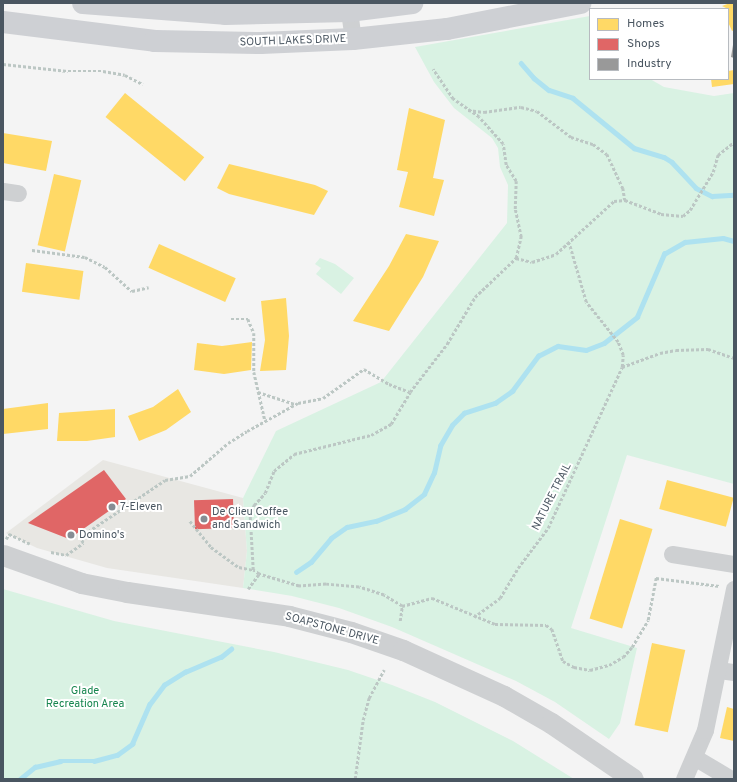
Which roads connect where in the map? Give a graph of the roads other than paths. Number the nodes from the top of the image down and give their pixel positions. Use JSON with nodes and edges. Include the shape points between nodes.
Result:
{"nodes":[{"id":1,"x":83,"y":3,"type":"edge"},
{"id":2,"x":412,"y":3,"type":"edge"},
{"id":3,"x":581,"y":3,"type":"edge"},
{"id":4,"x":350,"y":11,"type":"junction"},
{"id":5,"x":3,"y":22,"type":"edge"},
{"id":6,"x":353,"y":39,"type":"junction"},
{"id":7,"x":672,"y":554,"type":"dead end"},
{"id":8,"x":3,"y":555,"type":"edge"},
{"id":9,"x":734,"y":564,"type":"edge"},
{"id":10,"x":730,"y":588,"type":"edge"},
{"id":11,"x":732,"y":610,"type":"edge"},
{"id":12,"x":726,"y":671,"type":"edge"},
{"id":13,"x":694,"y":757,"type":"junction"},
{"id":14,"x":633,"y":779,"type":"edge"},
{"id":15,"x":684,"y":779,"type":"edge"},
{"id":16,"x":731,"y":779,"type":"edge"}],
"edges":[{"from":1,"to":4,"type":"main road","via":[[225,14]]},
{"from":2,"to":4,"type":"main road"},
{"from":3,"to":6,"type":"main road","name":"SOUTH LAKES DRIVE","via":[[479,25]]},
{"from":4,"to":6,"type":"street"},
{"from":5,"to":6,"type":"main road","name":"SOUTH LAKES DRIVE","via":[[155,41],[261,44]]},
{"from":7,"to":9,"type":"street"},
{"from":8,"to":14,"type":"street","name":"SOAPSTONE DRIVE","via":[[81,582],[127,592],[289,616],[351,632],[403,650],[504,696],[551,722]]},
{"from":10,"to":11,"type":"street"},
{"from":11,"to":12,"type":"street"},
{"from":12,"to":13,"type":"street"},
{"from":13,"to":15,"type":"street"},
{"from":13,"to":16,"type":"street"}]}
